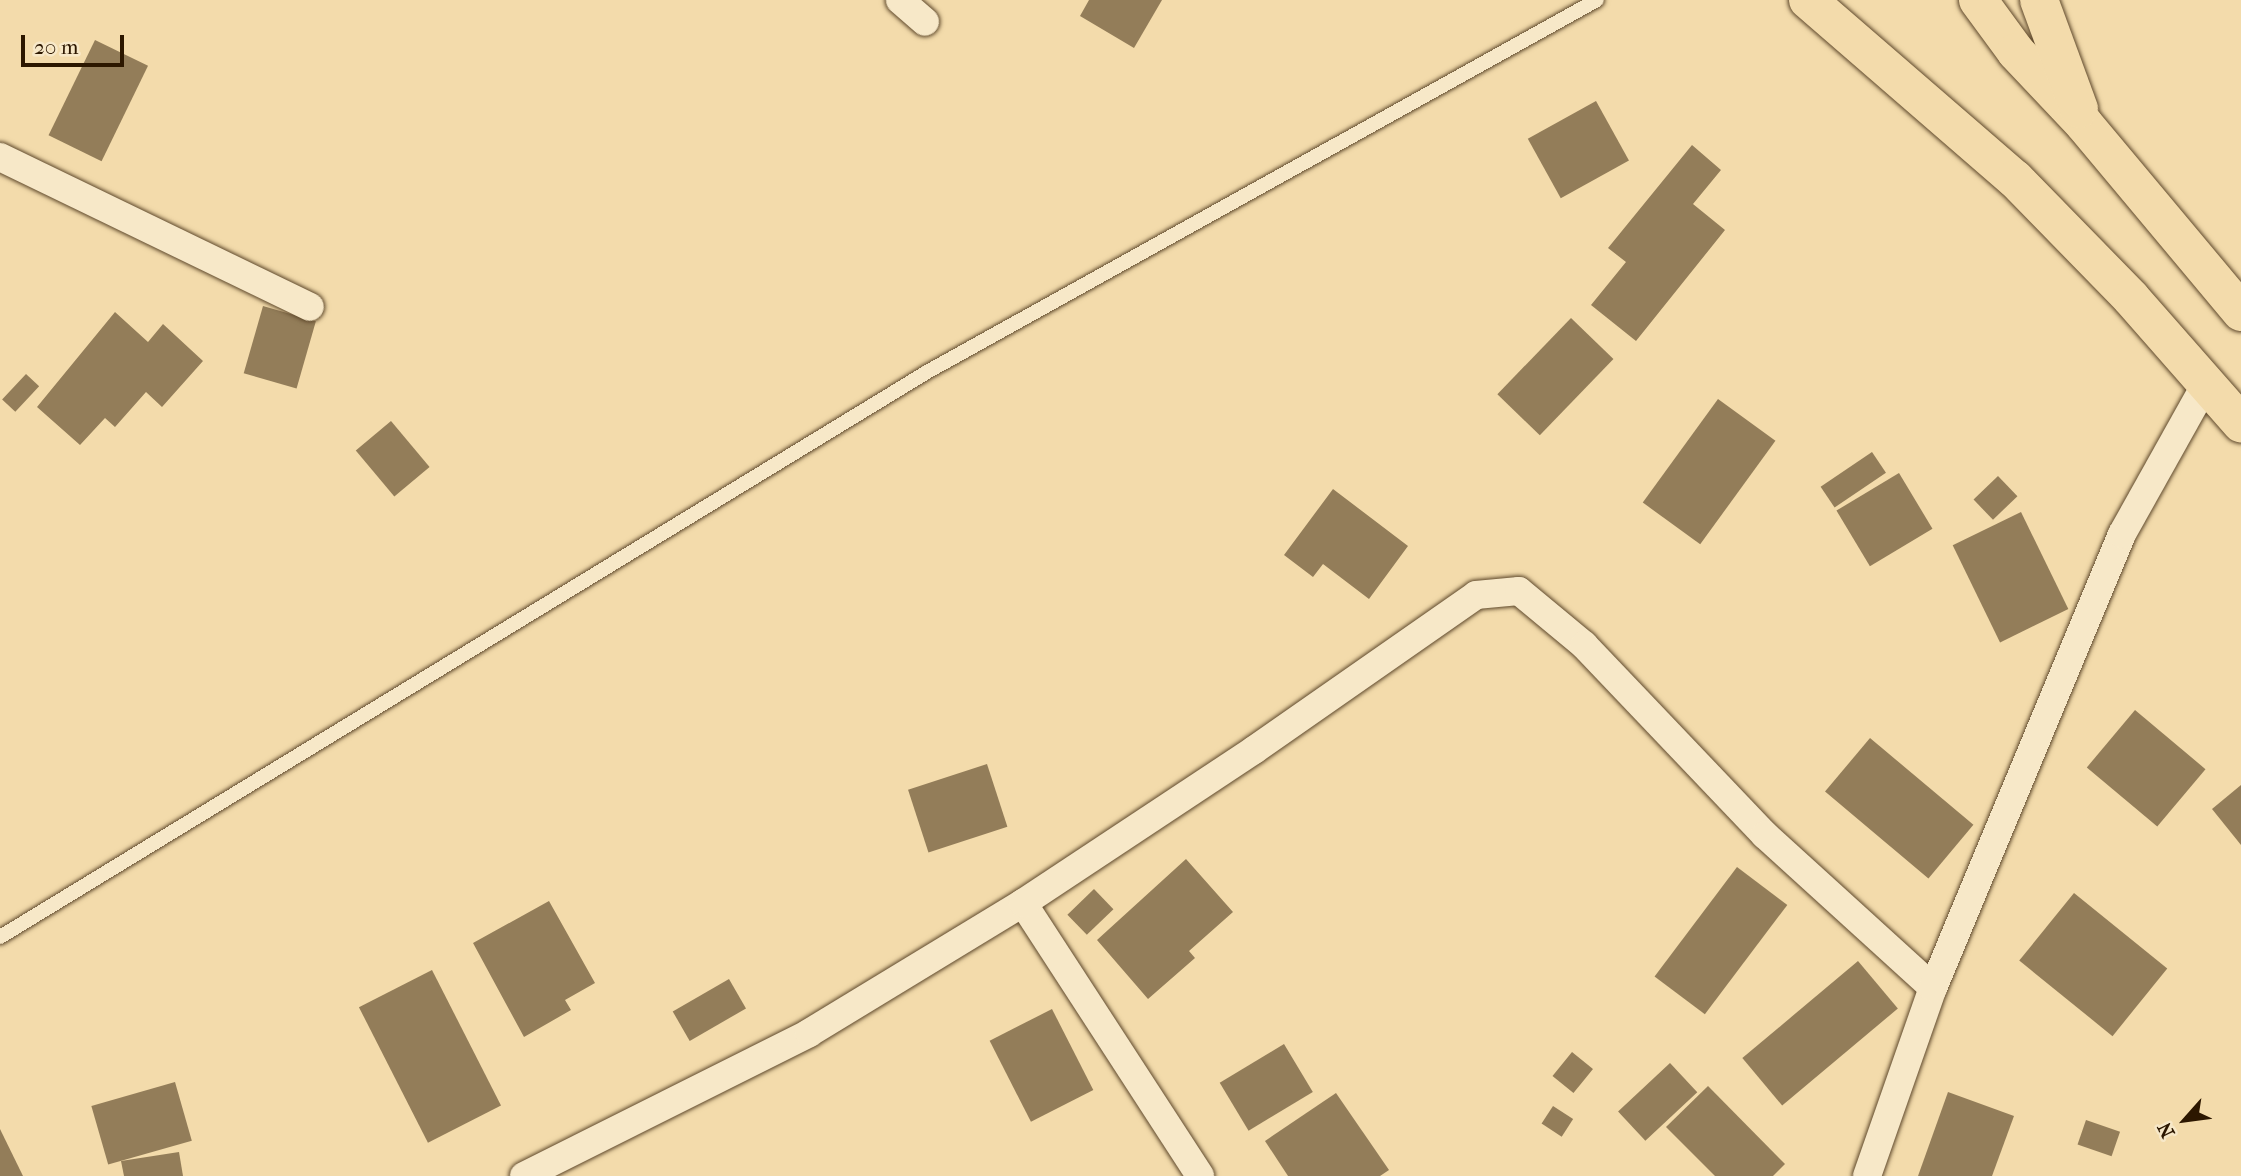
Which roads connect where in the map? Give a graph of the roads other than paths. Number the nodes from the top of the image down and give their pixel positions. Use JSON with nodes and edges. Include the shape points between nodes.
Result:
{"nodes":[{"id":1,"x":900,"y":0,"type":"edge"},
{"id":2,"x":1597,"y":0,"type":"edge"},
{"id":3,"x":1808,"y":0,"type":"edge"},
{"id":4,"x":1978,"y":0,"type":"edge"},
{"id":5,"x":2039,"y":0,"type":"edge"},
{"id":6,"x":925,"y":22,"type":"dead end"},
{"id":7,"x":2084,"y":124,"type":"junction"},
{"id":8,"x":0,"y":157,"type":"edge"},
{"id":9,"x":310,"y":307,"type":"dead end"},
{"id":10,"x":2241,"y":312,"type":"edge"},
{"id":11,"x":2206,"y":383,"type":"junction"},
{"id":12,"x":2241,"y":424,"type":"edge"},
{"id":13,"x":1023,"y":903,"type":"junction"},
{"id":14,"x":0,"y":937,"type":"edge"},
{"id":15,"x":1933,"y":988,"type":"junction"},
{"id":16,"x":524,"y":1176,"type":"edge"},
{"id":17,"x":1200,"y":1176,"type":"edge"},
{"id":18,"x":1867,"y":1176,"type":"edge"}],
"edges":[{"from":1,"to":6,"type":"street"},
{"from":2,"to":14,"type":"lane","via":[[927,372]]},
{"from":3,"to":11,"type":"main road","via":[[2015,179]]},
{"from":4,"to":7,"type":"main road","via":[[2016,52]]},
{"from":5,"to":7,"type":"main road"},
{"from":7,"to":10,"type":"main road"},
{"from":8,"to":9,"type":"street"},
{"from":11,"to":12,"type":"main road"},
{"from":11,"to":15,"type":"street","via":[[2122,534]]},
{"from":13,"to":15,"type":"street","via":[[1254,750],[1476,594],[1519,591],[1584,645],[1765,835]]},
{"from":13,"to":16,"type":"street","via":[[809,1033]]},
{"from":13,"to":17,"type":"street"},
{"from":15,"to":18,"type":"street"}]}
